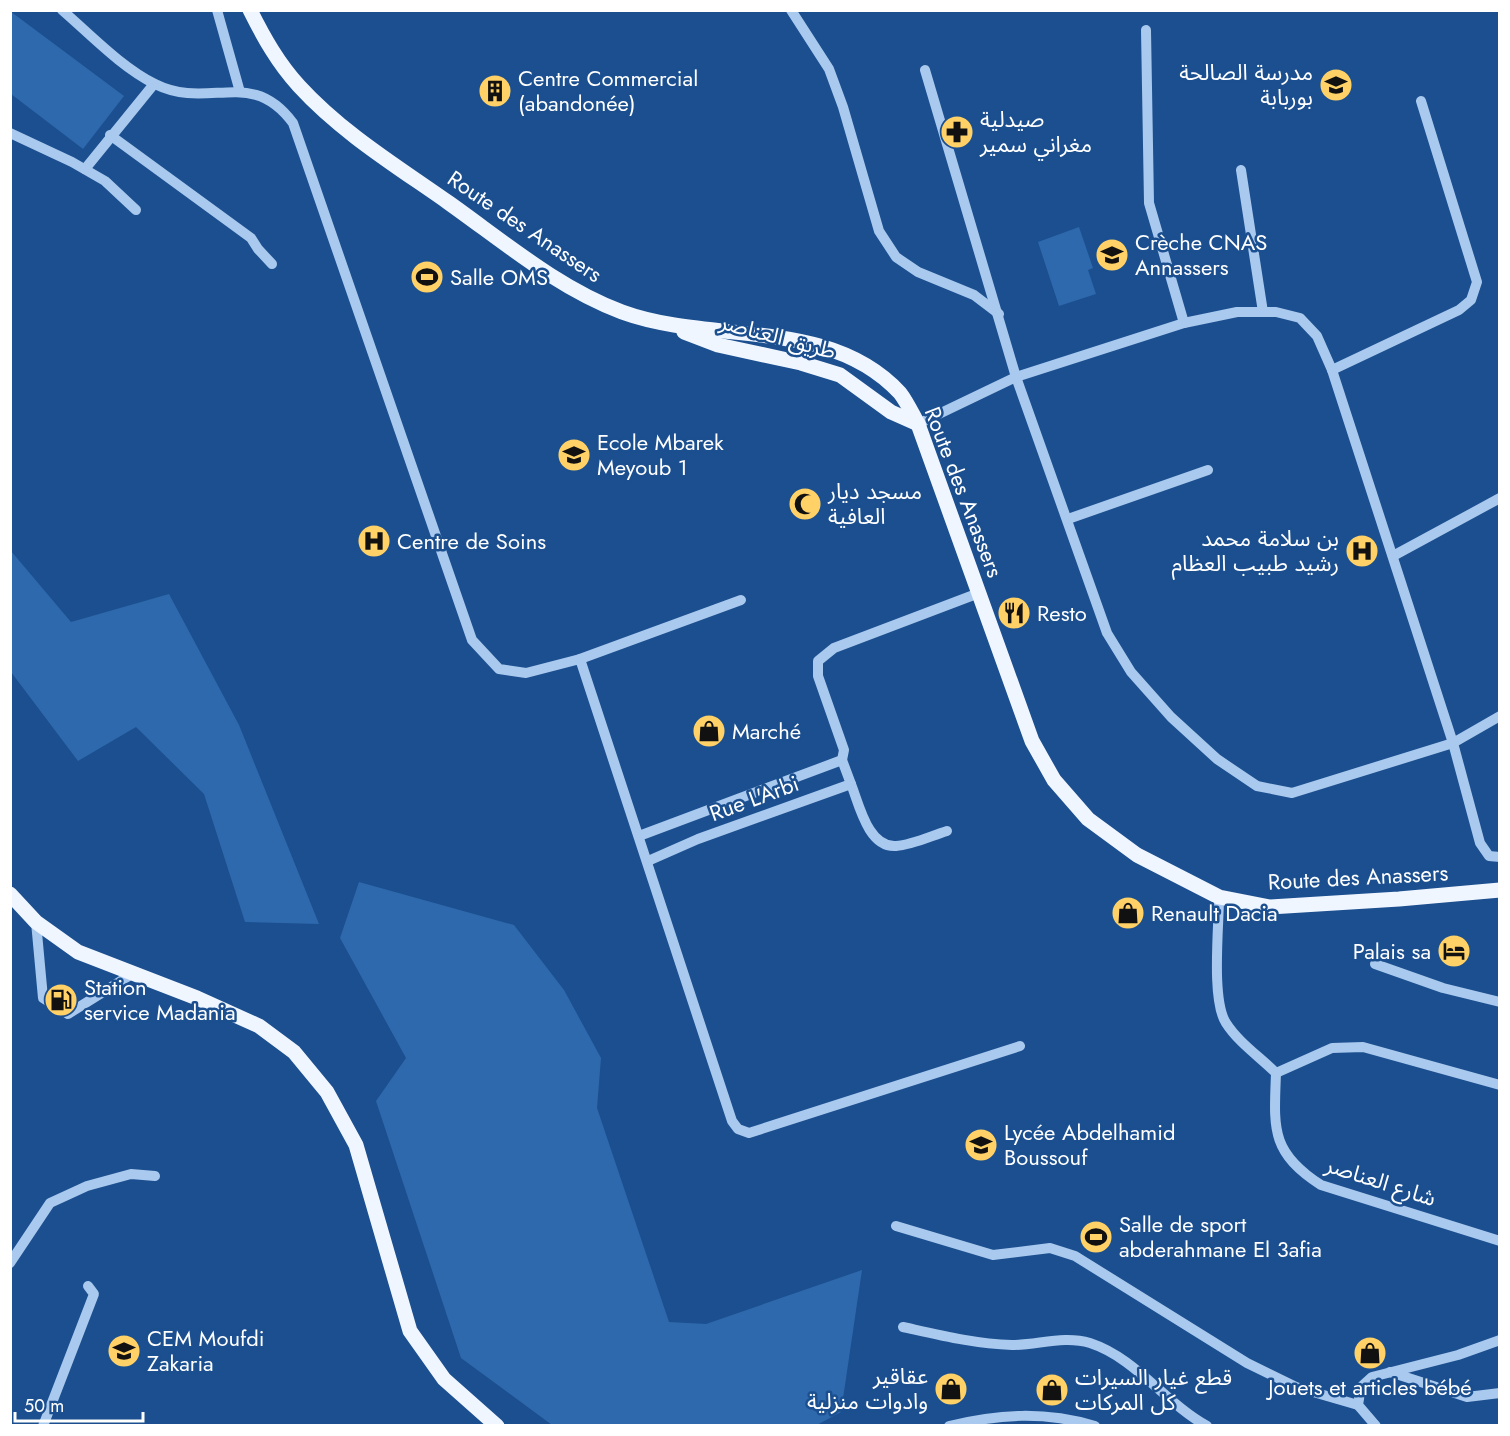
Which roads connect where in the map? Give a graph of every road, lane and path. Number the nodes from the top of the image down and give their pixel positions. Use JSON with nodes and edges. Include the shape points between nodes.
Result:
{"nodes":[{"id":1,"x":62,"y":10,"type":"edge"},
{"id":2,"x":217,"y":10,"type":"edge"},
{"id":3,"x":250,"y":10,"type":"edge"},
{"id":4,"x":791,"y":10,"type":"edge"},
{"id":5,"x":1146,"y":30,"type":"dead end"},
{"id":6,"x":925,"y":70,"type":"dead end"},
{"id":7,"x":154,"y":84,"type":"junction"},
{"id":8,"x":240,"y":92,"type":"junction"},
{"id":9,"x":1421,"y":101,"type":"dead end"},
{"id":10,"x":10,"y":133,"type":"edge"},
{"id":11,"x":110,"y":135,"type":"junction"},
{"id":12,"x":85,"y":169,"type":"junction"},
{"id":13,"x":1241,"y":170,"type":"dead end"},
{"id":14,"x":136,"y":210,"type":"dead end"},
{"id":15,"x":272,"y":264,"type":"dead end"},
{"id":16,"x":1263,"y":312,"type":"junction"},
{"id":17,"x":999,"y":314,"type":"junction"},
{"id":18,"x":662,"y":323,"type":"junction"},
{"id":19,"x":1184,"y":323,"type":"junction"},
{"id":20,"x":1332,"y":370,"type":"junction"},
{"id":21,"x":1016,"y":376,"type":"junction"},
{"id":22,"x":918,"y":424,"type":"junction"},
{"id":23,"x":1208,"y":470,"type":"dead end"},
{"id":24,"x":1500,"y":498,"type":"edge"},
{"id":25,"x":1068,"y":519,"type":"junction"},
{"id":26,"x":1393,"y":555,"type":"junction"},
{"id":27,"x":979,"y":593,"type":"junction"},
{"id":28,"x":741,"y":600,"type":"dead end"},
{"id":29,"x":580,"y":659,"type":"junction"},
{"id":30,"x":1500,"y":716,"type":"edge"},
{"id":31,"x":1453,"y":743,"type":"junction"},
{"id":32,"x":842,"y":760,"type":"junction"},
{"id":33,"x":851,"y":784,"type":"junction"},
{"id":34,"x":947,"y":831,"type":"dead end"},
{"id":35,"x":639,"y":836,"type":"junction"},
{"id":36,"x":1500,"y":857,"type":"edge"},
{"id":37,"x":648,"y":861,"type":"junction"},
{"id":38,"x":1500,"y":890,"type":"edge"},
{"id":39,"x":10,"y":894,"type":"edge"},
{"id":40,"x":1220,"y":897,"type":"junction"},
{"id":41,"x":36,"y":922,"type":"junction"},
{"id":42,"x":1375,"y":964,"type":"dead end"},
{"id":43,"x":132,"y":974,"type":"junction"},
{"id":44,"x":1500,"y":1002,"type":"edge"},
{"id":45,"x":1020,"y":1046,"type":"dead end"},
{"id":46,"x":1276,"y":1073,"type":"junction"},
{"id":47,"x":1500,"y":1085,"type":"edge"},
{"id":48,"x":155,"y":1176,"type":"dead end"},
{"id":49,"x":896,"y":1226,"type":"dead end"},
{"id":50,"x":1500,"y":1241,"type":"edge"},
{"id":51,"x":10,"y":1263,"type":"edge"},
{"id":52,"x":88,"y":1286,"type":"dead end"},
{"id":53,"x":903,"y":1328,"type":"dead end"},
{"id":54,"x":1500,"y":1341,"type":"edge"},
{"id":55,"x":1389,"y":1371,"type":"junction"},
{"id":56,"x":1500,"y":1393,"type":"edge"},
{"id":57,"x":1358,"y":1405,"type":"junction"},
{"id":58,"x":43,"y":1425,"type":"edge"},
{"id":59,"x":494,"y":1425,"type":"edge"},
{"id":60,"x":949,"y":1425,"type":"edge"},
{"id":61,"x":1095,"y":1425,"type":"edge"},
{"id":62,"x":1207,"y":1425,"type":"edge"},
{"id":63,"x":1376,"y":1425,"type":"edge"}],
"edges":[{"from":1,"to":7,"type":"street"},
{"from":2,"to":8,"type":"street"},
{"from":3,"to":18,"type":"main road","name":"Route des Anassers","via":[[277,60],[338,123],[551,276],[623,312]]},
{"from":4,"to":17,"type":"street","via":[[829,69],[879,231],[896,257],[918,272],[974,295]]},
{"from":5,"to":19,"type":"street","via":[[1149,203]]},
{"from":6,"to":17,"type":"street"},
{"from":7,"to":8,"type":"street","via":[[179,94]]},
{"from":7,"to":11,"type":"street"},
{"from":8,"to":29,"type":"street","via":[[264,96],[282,108],[293,123],[472,640],[499,669],[526,673]]},
{"from":9,"to":20,"type":"street","via":[[1477,282],[1472,300],[1459,310]]},
{"from":10,"to":12,"type":"street"},
{"from":11,"to":12,"type":"street"},
{"from":11,"to":15,"type":"street","via":[[251,238]]},
{"from":12,"to":14,"type":"street"},
{"from":13,"to":16,"type":"street"},
{"from":16,"to":19,"type":"street","via":[[1238,312]]},
{"from":16,"to":20,"type":"street","via":[[1300,318],[1317,336]]},
{"from":17,"to":21,"type":"street"},
{"from":18,"to":22,"type":"main road","name":"طريق العناصر","via":[[718,345],[840,375],[891,412]]},
{"from":18,"to":22,"type":"main road","name":"Route des Anassers","via":[[804,341],[860,361],[900,394]]},
{"from":19,"to":21,"type":"street"},
{"from":20,"to":26,"type":"street"},
{"from":21,"to":22,"type":"street"},
{"from":21,"to":25,"type":"street"},
{"from":22,"to":27,"type":"main road","name":"Route des Anassers"},
{"from":23,"to":25,"type":"street"},
{"from":24,"to":26,"type":"street"},
{"from":25,"to":31,"type":"street","via":[[1107,633],[1131,672],[1170,717],[1217,759],[1257,786],[1292,793]]},
{"from":26,"to":31,"type":"street"},
{"from":27,"to":32,"type":"street","via":[[834,648],[818,661],[818,676],[844,750]]},
{"from":27,"to":40,"type":"main road","name":"Route des Anassers","via":[[1032,741],[1054,780],[1088,819],[1137,855]]},
{"from":28,"to":29,"type":"street"},
{"from":29,"to":35,"type":"street"},
{"from":30,"to":31,"type":"street"},
{"from":31,"to":36,"type":"street","via":[[1480,843],[1489,856]]},
{"from":32,"to":33,"type":"street"},
{"from":32,"to":35,"type":"street"},
{"from":33,"to":34,"type":"street","via":[[869,828],[886,844],[896,846]]},
{"from":33,"to":37,"type":"street","name":"Rue L'Arbi"},
{"from":35,"to":37,"type":"street"},
{"from":37,"to":45,"type":"street","via":[[732,1121],[738,1129],[749,1133]]},
{"from":38,"to":40,"type":"main road","name":"Route des Anassers","via":[[1270,907]]},
{"from":39,"to":41,"type":"main road"},
{"from":40,"to":46,"type":"street","via":[[1221,1012],[1235,1033]]},
{"from":41,"to":43,"type":"main road","via":[[78,952]]},
{"from":41,"to":43,"type":"street","via":[[43,998],[68,1014]]},
{"from":42,"to":44,"type":"street","via":[[1443,988]]},
{"from":43,"to":59,"type":"main road","via":[[259,1026],[294,1052],[327,1092],[356,1145],[410,1331],[444,1379]]},
{"from":46,"to":47,"type":"street","via":[[1332,1048],[1363,1047]]},
{"from":46,"to":50,"type":"street","name":"شارع العناصر","via":[[1276,1135],[1287,1156],[1304,1174],[1322,1185]]},
{"from":48,"to":51,"type":"street","via":[[131,1174],[87,1186],[50,1203]]},
{"from":49,"to":57,"type":"street","via":[[993,1255],[1050,1248],[1075,1256],[1247,1363],[1296,1387]]},
{"from":52,"to":58,"type":"street","via":[[94,1294]]},
{"from":53,"to":62,"type":"street","via":[[981,1343],[1090,1343],[1140,1373]]},
{"from":54,"to":55,"type":"street"},
{"from":55,"to":56,"type":"street","via":[[1467,1397]]},
{"from":55,"to":57,"type":"street","via":[[1372,1377],[1361,1387]]},
{"from":57,"to":63,"type":"street"},
{"from":60,"to":61,"type":"street","via":[[989,1416],[1029,1414]]}]}
